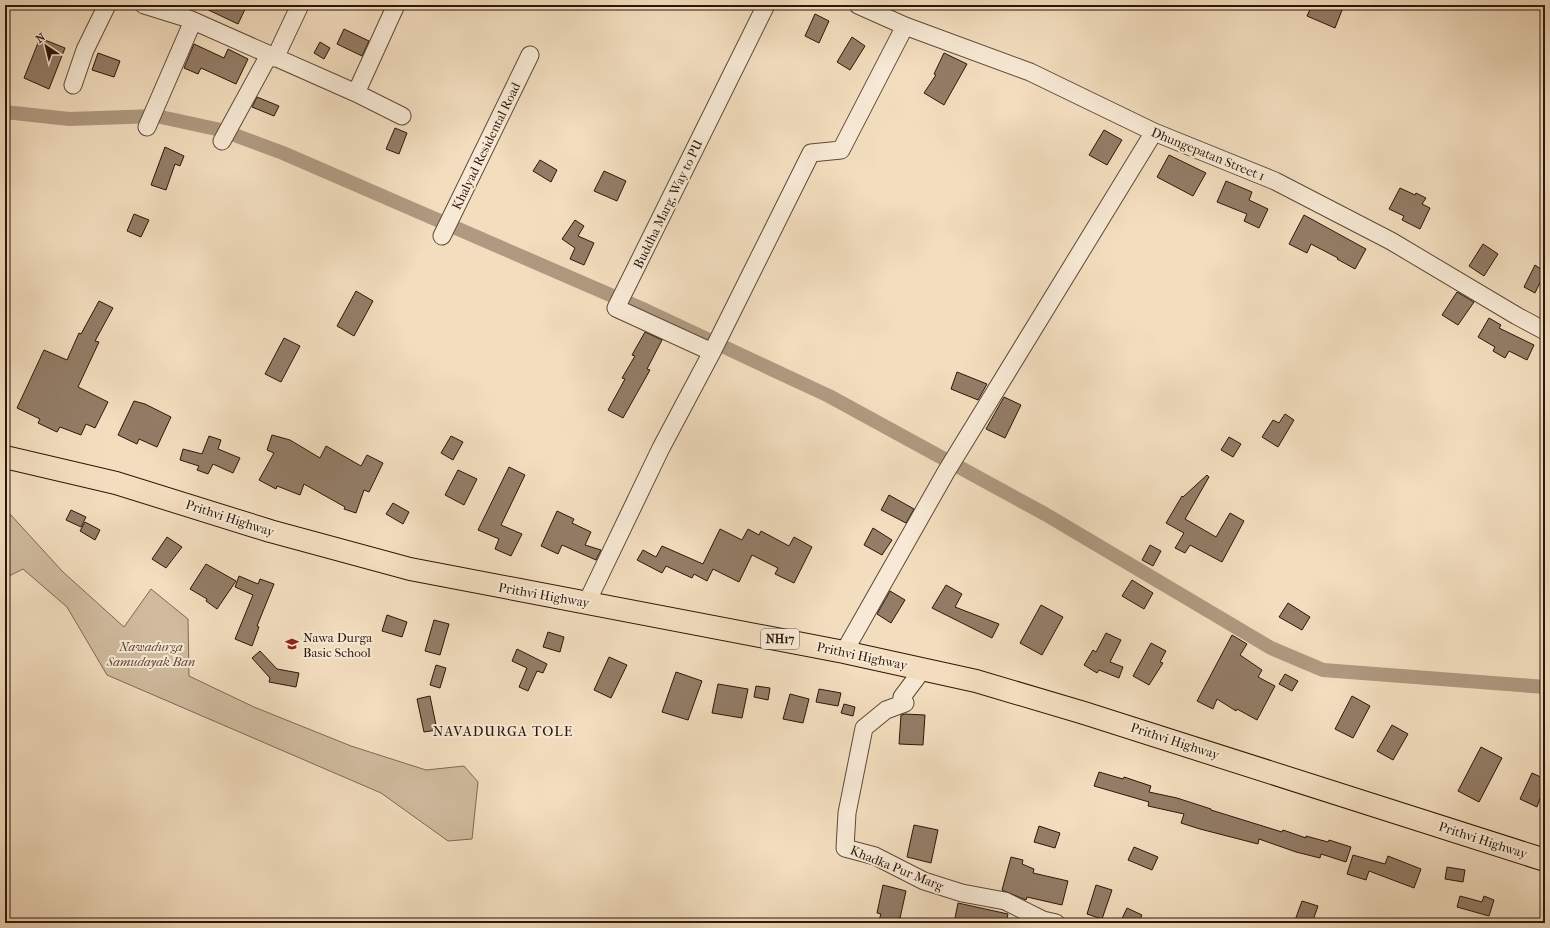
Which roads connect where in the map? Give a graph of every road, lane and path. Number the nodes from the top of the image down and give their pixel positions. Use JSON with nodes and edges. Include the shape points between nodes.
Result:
{"nodes":[{"id":1,"x":107,"y":5,"type":"edge"},
{"id":2,"x":144,"y":5,"type":"edge"},
{"id":3,"x":300,"y":5,"type":"edge"},
{"id":4,"x":396,"y":5,"type":"edge"},
{"id":5,"x":766,"y":5,"type":"edge"},
{"id":6,"x":858,"y":5,"type":"edge"},
{"id":7,"x":192,"y":15,"type":"edge"},
{"id":8,"x":906,"y":26,"type":"junction"},
{"id":9,"x":530,"y":54,"type":"dead end"},
{"id":10,"x":272,"y":57,"type":"junction"},
{"id":11,"x":73,"y":85,"type":"dead end"},
{"id":12,"x":356,"y":93,"type":"junction"},
{"id":13,"x":402,"y":116,"type":"dead end"},
{"id":14,"x":147,"y":127,"type":"dead end"},
{"id":15,"x":1154,"y":132,"type":"junction"},
{"id":16,"x":222,"y":141,"type":"dead end"},
{"id":17,"x":442,"y":236,"type":"dead end"},
{"id":18,"x":1545,"y":331,"type":"edge"},
{"id":19,"x":712,"y":352,"type":"junction"},
{"id":20,"x":5,"y":457,"type":"edge"},
{"id":21,"x":587,"y":602,"type":"junction"},
{"id":22,"x":844,"y":652,"type":"junction"},
{"id":23,"x":923,"y":669,"type":"junction"},
{"id":24,"x":1545,"y":860,"type":"edge"},
{"id":25,"x":1056,"y":923,"type":"edge"}],
"edges":[{"from":1,"to":11,"type":"street","via":[[85,50]]},
{"from":2,"to":7,"type":"street"},
{"from":3,"to":10,"type":"street"},
{"from":4,"to":12,"type":"street"},
{"from":5,"to":19,"type":"street","name":"Buddha Marg, Way to PU","via":[[616,308]]},
{"from":6,"to":8,"type":"street","name":"Dhungepatan Street 1"},
{"from":7,"to":10,"type":"street"},
{"from":7,"to":14,"type":"street"},
{"from":8,"to":15,"type":"street","name":"Dhungepatan Street 1","via":[[1030,72]]},
{"from":8,"to":19,"type":"street","via":[[841,150],[811,153]]},
{"from":9,"to":17,"type":"street","name":"Khalyad Residental Road"},
{"from":10,"to":12,"type":"street"},
{"from":10,"to":16,"type":"street"},
{"from":12,"to":13,"type":"street"},
{"from":15,"to":18,"type":"street","name":"Dhungepatan Street 1","via":[[1275,181],[1391,241]]},
{"from":15,"to":22,"type":"street","via":[[946,472]]},
{"from":19,"to":21,"type":"street","via":[[661,448]]},
{"from":20,"to":21,"type":"highway","name":"Prithvi Highway","number":"NH17","via":[[116,482],[270,531],[410,569]]},
{"from":21,"to":22,"type":"highway","name":"Prithvi Highway","number":"NH17"},
{"from":22,"to":23,"type":"highway","name":"Prithvi Highway","number":"NH17"},
{"from":23,"to":24,"type":"highway","name":"Prithvi Highway","number":"NH17","via":[[976,681],[1084,713]]},
{"from":23,"to":25,"type":"street","name":"Khadka Pur Marg","via":[[902,697],[905,703],[886,710],[864,728],[847,813],[846,848],[875,856],[924,881],[962,894],[1005,901],[1043,920]]}]}
